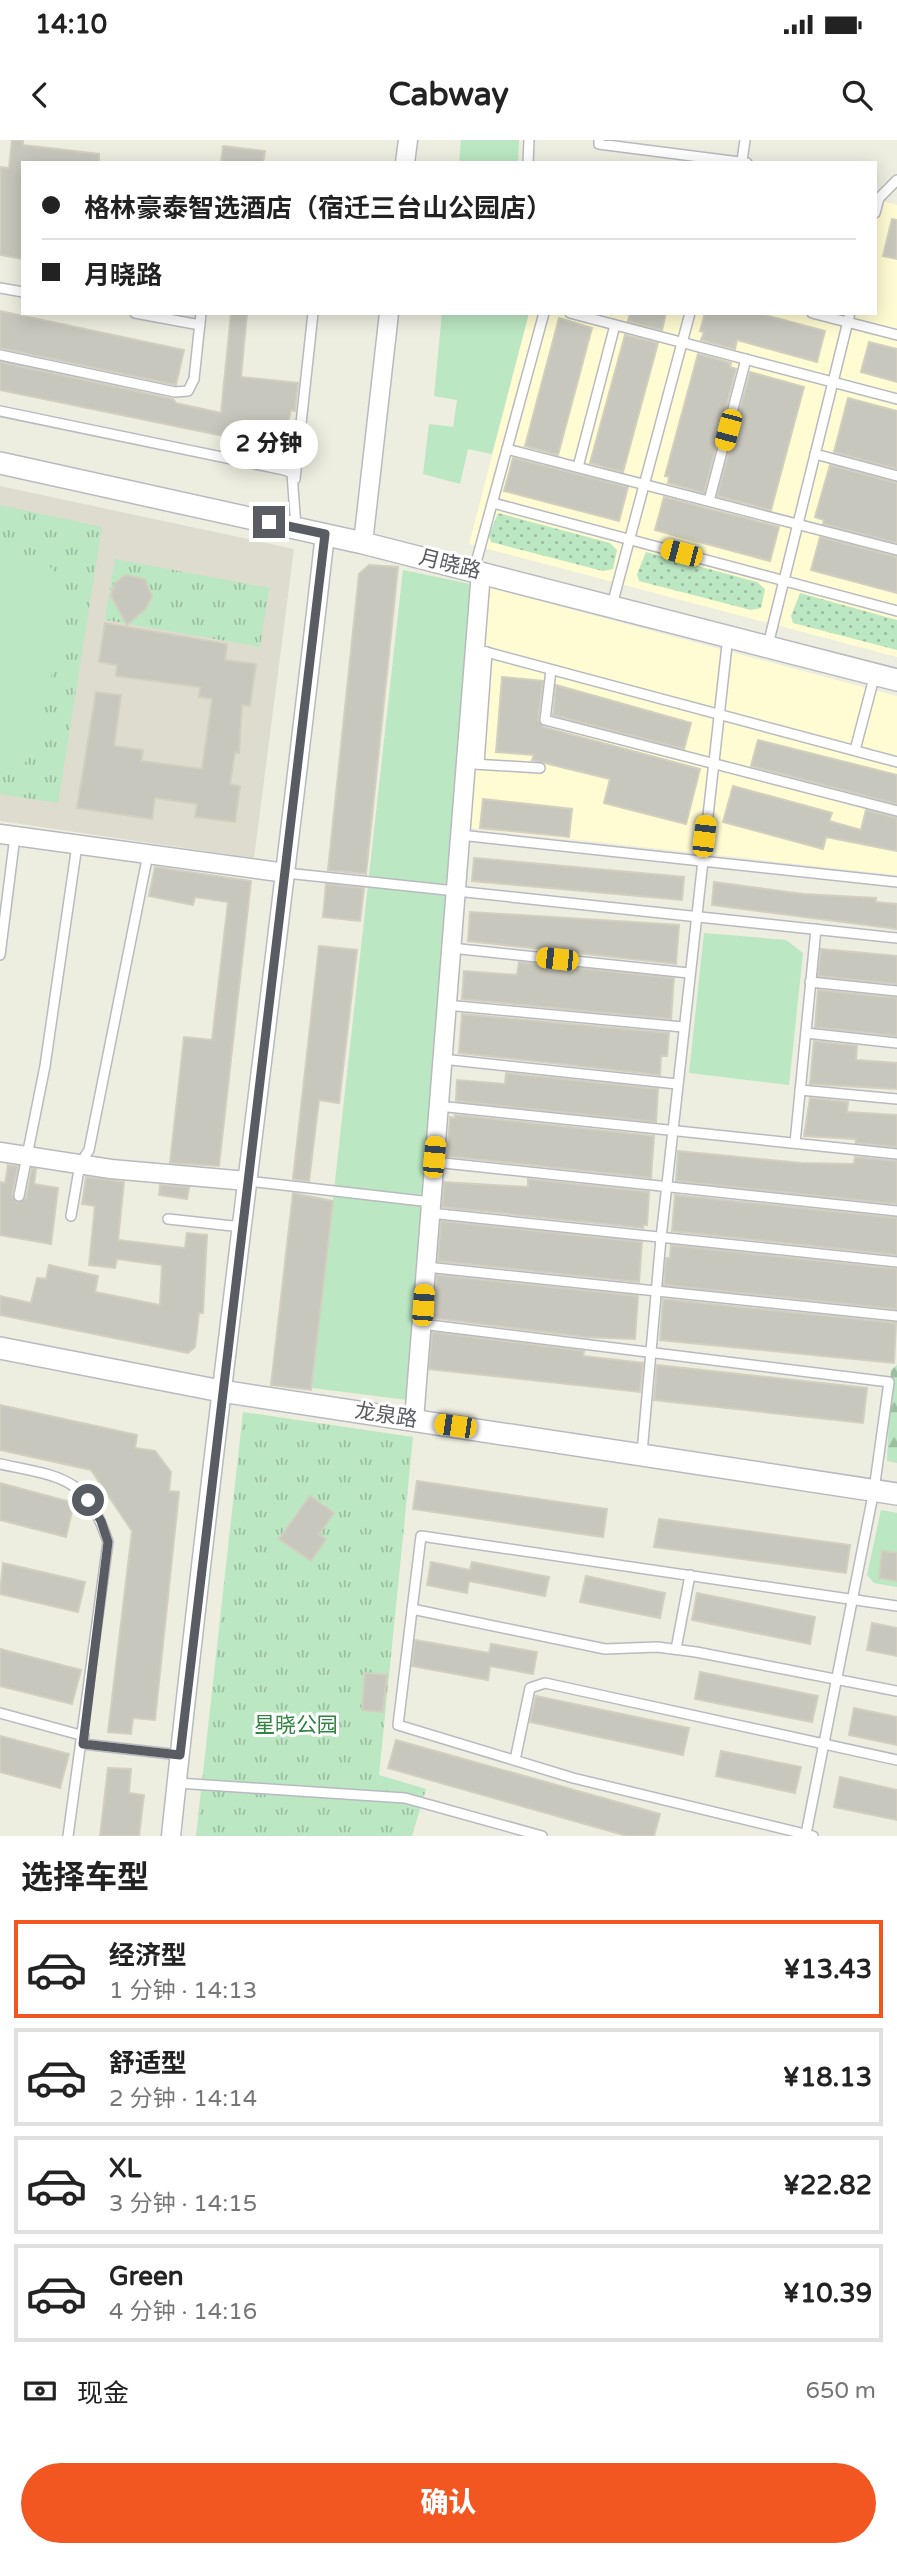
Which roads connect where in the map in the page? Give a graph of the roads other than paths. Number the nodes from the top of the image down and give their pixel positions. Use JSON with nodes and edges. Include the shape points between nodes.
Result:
{"nodes":[{"id":1,"x":408,"y":140,"type":"edge"},
{"id":2,"x":529,"y":140,"type":"edge"},
{"id":3,"x":599,"y":140,"type":"edge"},
{"id":4,"x":745,"y":140,"type":"edge"},
{"id":5,"x":405,"y":161,"type":"edge"},
{"id":6,"x":528,"y":161,"type":"edge"},
{"id":7,"x":736,"y":161,"type":"edge"},
{"id":8,"x":744,"y":161,"type":"edge"},
{"id":9,"x":897,"y":180,"type":"edge"},
{"id":10,"x":877,"y":197,"type":"edge"},
{"id":11,"x":0,"y":288,"type":"edge"},
{"id":12,"x":21,"y":292,"type":"edge"},
{"id":13,"x":146,"y":315,"type":"edge"},
{"id":14,"x":201,"y":315,"type":"edge"},
{"id":15,"x":313,"y":315,"type":"edge"},
{"id":16,"x":388,"y":315,"type":"edge"},
{"id":17,"x":543,"y":315,"type":"edge"},
{"id":18,"x":578,"y":315,"type":"edge"},
{"id":19,"x":689,"y":315,"type":"edge"},
{"id":20,"x":827,"y":315,"type":"edge"},
{"id":21,"x":849,"y":318,"type":"edge"},
{"id":22,"x":200,"y":325,"type":"junction"},
{"id":23,"x":615,"y":325,"type":"junction"},
{"id":24,"x":897,"y":335,"type":"edge"},
{"id":25,"x":682,"y":343,"type":"junction"},
{"id":26,"x":0,"y":355,"type":"edge"},
{"id":27,"x":746,"y":359,"type":"junction"},
{"id":28,"x":833,"y":382,"type":"junction"},
{"id":29,"x":897,"y":399,"type":"edge"},
{"id":30,"x":0,"y":411,"type":"edge"},
{"id":31,"x":507,"y":449,"type":"junction"},
{"id":32,"x":815,"y":454,"type":"junction"},
{"id":33,"x":0,"y":463,"type":"edge"},
{"id":34,"x":578,"y":467,"type":"junction"},
{"id":35,"x":897,"y":476,"type":"edge"},
{"id":36,"x":295,"y":481,"type":"junction"},
{"id":37,"x":645,"y":484,"type":"junction"},
{"id":38,"x":709,"y":501,"type":"junction"},
{"id":39,"x":493,"y":503,"type":"junction"},
{"id":40,"x":798,"y":524,"type":"junction"},
{"id":41,"x":296,"y":528,"type":"junction"},
{"id":42,"x":325,"y":534,"type":"junction"},
{"id":43,"x":630,"y":540,"type":"junction"},
{"id":44,"x":363,"y":542,"type":"junction"},
{"id":45,"x":897,"y":550,"type":"edge"},
{"id":46,"x":478,"y":571,"type":"junction"},
{"id":47,"x":784,"y":581,"type":"junction"},
{"id":48,"x":612,"y":605,"type":"junction"},
{"id":49,"x":897,"y":611,"type":"edge"},
{"id":50,"x":728,"y":634,"type":"junction"},
{"id":51,"x":768,"y":645,"type":"junction"},
{"id":52,"x":481,"y":651,"type":"junction"},
{"id":53,"x":551,"y":670,"type":"junction"},
{"id":54,"x":875,"y":674,"type":"junction"},
{"id":55,"x":897,"y":680,"type":"edge"},
{"id":56,"x":719,"y":714,"type":"junction"},
{"id":57,"x":855,"y":751,"type":"junction"},
{"id":58,"x":897,"y":762,"type":"edge"},
{"id":59,"x":472,"y":764,"type":"junction"},
{"id":60,"x":713,"y":764,"type":"junction"},
{"id":61,"x":540,"y":768,"type":"dead end"},
{"id":62,"x":897,"y":811,"type":"edge"},
{"id":63,"x":8,"y":835,"type":"edge"},
{"id":64,"x":460,"y":835,"type":"junction"},
{"id":65,"x":77,"y":845,"type":"junction"},
{"id":66,"x":148,"y":854,"type":"junction"},
{"id":67,"x":701,"y":860,"type":"junction"},
{"id":68,"x":286,"y":873,"type":"junction"},
{"id":69,"x":897,"y":882,"type":"edge"},
{"id":70,"x":456,"y":891,"type":"junction"},
{"id":71,"x":695,"y":916,"type":"junction"},
{"id":72,"x":816,"y":929,"type":"junction"},
{"id":73,"x":897,"y":938,"type":"edge"},
{"id":74,"x":451,"y":948,"type":"junction"},
{"id":75,"x":0,"y":955,"type":"edge"},
{"id":76,"x":689,"y":973,"type":"junction"},
{"id":77,"x":810,"y":982,"type":"junction"},
{"id":78,"x":897,"y":991,"type":"edge"},
{"id":79,"x":446,"y":1005,"type":"junction"},
{"id":80,"x":683,"y":1027,"type":"junction"},
{"id":81,"x":806,"y":1033,"type":"junction"},
{"id":82,"x":897,"y":1043,"type":"edge"},
{"id":83,"x":442,"y":1059,"type":"junction"},
{"id":84,"x":677,"y":1084,"type":"junction"},
{"id":85,"x":800,"y":1090,"type":"junction"},
{"id":86,"x":897,"y":1099,"type":"edge"},
{"id":87,"x":438,"y":1106,"type":"junction"},
{"id":88,"x":673,"y":1130,"type":"junction"},
{"id":89,"x":795,"y":1143,"type":"junction"},
{"id":90,"x":0,"y":1152,"type":"edge"},
{"id":91,"x":897,"y":1154,"type":"edge"},
{"id":92,"x":27,"y":1156,"type":"junction"},
{"id":93,"x":434,"y":1161,"type":"junction"},
{"id":94,"x":80,"y":1164,"type":"junction"},
{"id":95,"x":247,"y":1181,"type":"junction"},
{"id":96,"x":667,"y":1186,"type":"junction"},
{"id":97,"x":19,"y":1196,"type":"dead end"},
{"id":98,"x":430,"y":1208,"type":"junction"},
{"id":99,"x":897,"y":1211,"type":"edge"},
{"id":100,"x":71,"y":1216,"type":"dead end"},
{"id":101,"x":168,"y":1219,"type":"dead end"},
{"id":102,"x":242,"y":1227,"type":"junction"},
{"id":103,"x":661,"y":1238,"type":"junction"},
{"id":104,"x":897,"y":1262,"type":"edge"},
{"id":105,"x":426,"y":1267,"type":"junction"},
{"id":106,"x":655,"y":1291,"type":"junction"},
{"id":107,"x":897,"y":1316,"type":"edge"},
{"id":108,"x":421,"y":1324,"type":"junction"},
{"id":109,"x":0,"y":1348,"type":"edge"},
{"id":110,"x":649,"y":1353,"type":"junction"},
{"id":111,"x":221,"y":1391,"type":"junction"},
{"id":112,"x":414,"y":1420,"type":"junction"},
{"id":113,"x":642,"y":1453,"type":"junction"},
{"id":114,"x":0,"y":1464,"type":"edge"},
{"id":115,"x":874,"y":1490,"type":"junction"},
{"id":116,"x":897,"y":1494,"type":"edge"},
{"id":117,"x":690,"y":1575,"type":"junction"},
{"id":118,"x":853,"y":1599,"type":"junction"},
{"id":119,"x":897,"y":1606,"type":"edge"},
{"id":120,"x":412,"y":1609,"type":"junction"},
{"id":121,"x":677,"y":1649,"type":"junction"},
{"id":122,"x":836,"y":1679,"type":"junction"},
{"id":123,"x":897,"y":1691,"type":"edge"},
{"id":124,"x":0,"y":1713,"type":"edge"},
{"id":125,"x":83,"y":1740,"type":"junction"},
{"id":126,"x":824,"y":1744,"type":"junction"},
{"id":127,"x":180,"y":1755,"type":"junction"},
{"id":128,"x":515,"y":1760,"type":"junction"},
{"id":129,"x":897,"y":1760,"type":"edge"},
{"id":130,"x":177,"y":1783,"type":"junction"},
{"id":131,"x":810,"y":1835,"type":"edge"},
{"id":132,"x":68,"y":1836,"type":"edge"},
{"id":133,"x":171,"y":1836,"type":"edge"},
{"id":134,"x":542,"y":1836,"type":"edge"}],
"edges":[{"from":1,"to":5,"type":"street"},
{"from":2,"to":6,"type":"lane"},
{"from":3,"to":7,"type":"lane","via":[[599,144]]},
{"from":4,"to":8,"type":"lane"},
{"from":9,"to":10,"type":"lane"},
{"from":11,"to":12,"type":"lane"},
{"from":13,"to":22,"type":"lane"},
{"from":14,"to":22,"type":"lane"},
{"from":15,"to":36,"type":"lane"},
{"from":16,"to":44,"type":"street"},
{"from":17,"to":31,"type":"lane"},
{"from":18,"to":23,"type":"lane"},
{"from":19,"to":25,"type":"lane"},
{"from":20,"to":21,"type":"lane"},
{"from":21,"to":24,"type":"lane"},
{"from":21,"to":28,"type":"lane"},
{"from":22,"to":26,"type":"lane","via":[[194,379],[188,391]]},
{"from":23,"to":25,"type":"lane"},
{"from":23,"to":34,"type":"lane"},
{"from":25,"to":27,"type":"lane"},
{"from":25,"to":37,"type":"lane"},
{"from":27,"to":28,"type":"lane"},
{"from":27,"to":38,"type":"lane"},
{"from":28,"to":29,"type":"lane"},
{"from":28,"to":32,"type":"lane"},
{"from":30,"to":36,"type":"lane","via":[[277,468],[292,473]]},
{"from":31,"to":34,"type":"lane"},
{"from":31,"to":39,"type":"lane"},
{"from":32,"to":35,"type":"lane"},
{"from":32,"to":40,"type":"lane"},
{"from":33,"to":41,"type":"street","name":"月晓路"},
{"from":34,"to":37,"type":"lane"},
{"from":36,"to":41,"type":"lane"},
{"from":37,"to":38,"type":"lane"},
{"from":37,"to":43,"type":"lane"},
{"from":38,"to":40,"type":"lane"},
{"from":39,"to":43,"type":"lane"},
{"from":39,"to":46,"type":"lane"},
{"from":40,"to":45,"type":"lane"},
{"from":40,"to":47,"type":"lane"},
{"from":41,"to":42,"type":"street","name":"月晓路"},
{"from":42,"to":44,"type":"street","name":"月晓路"},
{"from":42,"to":68,"type":"street"},
{"from":43,"to":47,"type":"lane"},
{"from":43,"to":48,"type":"lane"},
{"from":44,"to":46,"type":"street","name":"月晓路"},
{"from":46,"to":48,"type":"street","name":"月晓路"},
{"from":46,"to":52,"type":"street"},
{"from":47,"to":49,"type":"lane"},
{"from":47,"to":51,"type":"lane"},
{"from":48,"to":50,"type":"street","name":"月晓路"},
{"from":50,"to":51,"type":"street","name":"月晓路"},
{"from":50,"to":56,"type":"lane"},
{"from":51,"to":54,"type":"street","name":"月晓路"},
{"from":52,"to":53,"type":"lane"},
{"from":52,"to":59,"type":"street"},
{"from":53,"to":56,"type":"lane"},
{"from":53,"to":60,"type":"lane","via":[[545,720]]},
{"from":54,"to":55,"type":"street","name":"月晓路"},
{"from":54,"to":57,"type":"lane"},
{"from":56,"to":57,"type":"lane"},
{"from":56,"to":60,"type":"lane"},
{"from":57,"to":58,"type":"lane"},
{"from":59,"to":61,"type":"lane"},
{"from":59,"to":64,"type":"street"},
{"from":60,"to":62,"type":"lane"},
{"from":60,"to":67,"type":"lane"},
{"from":63,"to":65,"type":"street"},
{"from":63,"to":75,"type":"lane"},
{"from":64,"to":67,"type":"lane"},
{"from":64,"to":70,"type":"street"},
{"from":65,"to":66,"type":"street"},
{"from":65,"to":92,"type":"lane","via":[[46,1066]]},
{"from":66,"to":68,"type":"street"},
{"from":66,"to":94,"type":"lane","via":[[89,1150]]},
{"from":67,"to":69,"type":"lane"},
{"from":67,"to":71,"type":"lane"},
{"from":68,"to":70,"type":"lane"},
{"from":68,"to":95,"type":"street"},
{"from":70,"to":71,"type":"lane"},
{"from":70,"to":74,"type":"street"},
{"from":71,"to":72,"type":"lane"},
{"from":71,"to":76,"type":"lane"},
{"from":72,"to":73,"type":"lane"},
{"from":72,"to":77,"type":"lane"},
{"from":74,"to":76,"type":"lane"},
{"from":74,"to":79,"type":"street"},
{"from":76,"to":80,"type":"lane"},
{"from":77,"to":78,"type":"lane"},
{"from":77,"to":81,"type":"lane"},
{"from":79,"to":80,"type":"lane"},
{"from":79,"to":83,"type":"street"},
{"from":80,"to":84,"type":"lane"},
{"from":81,"to":82,"type":"lane"},
{"from":81,"to":85,"type":"lane"},
{"from":83,"to":84,"type":"lane"},
{"from":83,"to":87,"type":"street"},
{"from":84,"to":88,"type":"lane"},
{"from":85,"to":86,"type":"lane"},
{"from":85,"to":89,"type":"lane"},
{"from":87,"to":88,"type":"lane"},
{"from":87,"to":93,"type":"street"},
{"from":88,"to":89,"type":"lane"},
{"from":88,"to":96,"type":"lane"},
{"from":89,"to":91,"type":"lane"},
{"from":90,"to":92,"type":"street"},
{"from":92,"to":94,"type":"street"},
{"from":92,"to":97,"type":"lane"},
{"from":93,"to":96,"type":"lane"},
{"from":93,"to":98,"type":"street"},
{"from":94,"to":95,"type":"street"},
{"from":94,"to":100,"type":"lane"},
{"from":95,"to":98,"type":"lane"},
{"from":95,"to":102,"type":"street"},
{"from":96,"to":99,"type":"lane"},
{"from":96,"to":103,"type":"lane"},
{"from":98,"to":103,"type":"lane"},
{"from":98,"to":105,"type":"street"},
{"from":101,"to":102,"type":"lane"},
{"from":102,"to":111,"type":"street"},
{"from":103,"to":104,"type":"lane"},
{"from":103,"to":106,"type":"lane"},
{"from":105,"to":106,"type":"lane"},
{"from":105,"to":108,"type":"street"},
{"from":106,"to":107,"type":"lane"},
{"from":106,"to":110,"type":"lane"},
{"from":108,"to":110,"type":"lane"},
{"from":108,"to":112,"type":"street"},
{"from":109,"to":111,"type":"street","name":"龙泉路"},
{"from":110,"to":113,"type":"lane"},
{"from":110,"to":115,"type":"lane","via":[[888,1382]]},
{"from":111,"to":112,"type":"street","name":"龙泉路"},
{"from":111,"to":127,"type":"street"},
{"from":112,"to":113,"type":"street","name":"龙泉路"},
{"from":113,"to":115,"type":"street","name":"龙泉路"},
{"from":114,"to":125,"type":"lane","via":[[61,1477],[76,1486],[101,1521],[108,1542]]},
{"from":115,"to":116,"type":"street","name":"龙泉路"},
{"from":115,"to":118,"type":"lane"},
{"from":117,"to":118,"type":"lane"},
{"from":117,"to":120,"type":"lane","via":[[421,1535]]},
{"from":117,"to":121,"type":"lane"},
{"from":118,"to":119,"type":"lane"},
{"from":118,"to":122,"type":"lane"},
{"from":120,"to":121,"type":"lane","via":[[605,1649]]},
{"from":120,"to":128,"type":"lane","via":[[398,1725]]},
{"from":121,"to":122,"type":"lane"},
{"from":122,"to":123,"type":"lane"},
{"from":122,"to":126,"type":"lane"},
{"from":124,"to":125,"type":"lane"},
{"from":125,"to":127,"type":"lane"},
{"from":125,"to":132,"type":"lane"},
{"from":126,"to":128,"type":"lane","via":[[545,1683],[530,1688]]},
{"from":126,"to":129,"type":"lane"},
{"from":126,"to":131,"type":"lane"},
{"from":127,"to":130,"type":"street"},
{"from":128,"to":131,"type":"lane"},
{"from":130,"to":133,"type":"street"},
{"from":130,"to":134,"type":"lane","via":[[405,1798]]}]}
